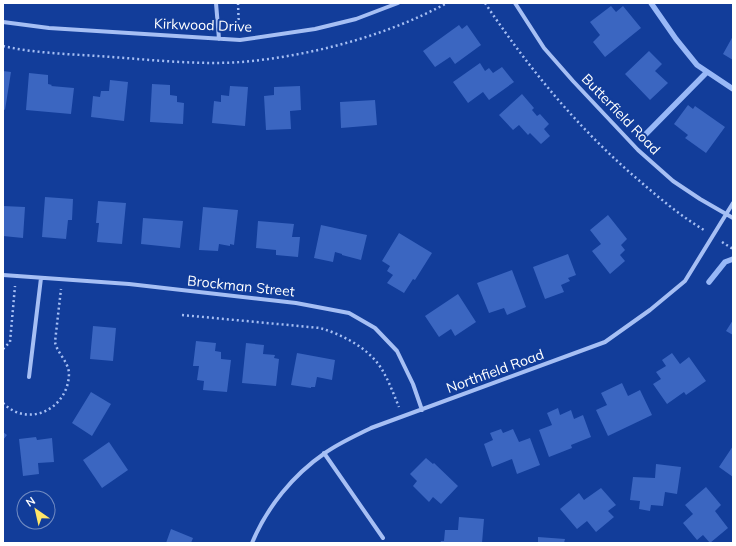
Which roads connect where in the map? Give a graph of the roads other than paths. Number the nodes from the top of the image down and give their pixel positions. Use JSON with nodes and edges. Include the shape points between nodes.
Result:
{"nodes":[{"id":1,"x":216,"y":3,"type":"edge"},
{"id":2,"x":398,"y":3,"type":"edge"},
{"id":3,"x":515,"y":3,"type":"edge"},
{"id":4,"x":3,"y":22,"type":"edge"},
{"id":5,"x":219,"y":39,"type":"junction"},
{"id":6,"x":733,"y":202,"type":"edge"},
{"id":7,"x":727,"y":214,"type":"junction"},
{"id":8,"x":733,"y":218,"type":"edge"},
{"id":9,"x":3,"y":275,"type":"edge"},
{"id":10,"x":41,"y":278,"type":"junction"},
{"id":11,"x":28,"y":377,"type":"dead end"},
{"id":12,"x":422,"y":410,"type":"junction"},
{"id":13,"x":324,"y":453,"type":"junction"},
{"id":14,"x":383,"y":538,"type":"dead end"},
{"id":15,"x":252,"y":543,"type":"edge"}],
"edges":[{"from":1,"to":5,"type":"street"},
{"from":2,"to":5,"type":"street","name":"Kirkwood Drive","via":[[356,19],[315,29],[240,40]]},
{"from":3,"to":7,"type":"street","name":"Butterfield Road","via":[[544,48],[638,150],[673,181]]},
{"from":4,"to":5,"type":"street","name":"Kirkwood Drive","via":[[49,28]]},
{"from":6,"to":7,"type":"street","name":"Northfield Road"},
{"from":7,"to":8,"type":"street","name":"Butterfield Road"},
{"from":7,"to":12,"type":"street","name":"Northfield Road","via":[[685,280],[650,310],[605,342]]},
{"from":9,"to":10,"type":"street","name":"Brockman Street"},
{"from":10,"to":11,"type":"street"},
{"from":10,"to":12,"type":"street","name":"Brockman Street","via":[[129,284],[296,303],[349,313],[375,328],[397,351]]},
{"from":12,"to":13,"type":"street","name":"Northfield Road","via":[[371,428]]},
{"from":13,"to":14,"type":"street"},
{"from":13,"to":15,"type":"street","name":"Northfield Road","via":[[286,488],[267,512]]}]}
